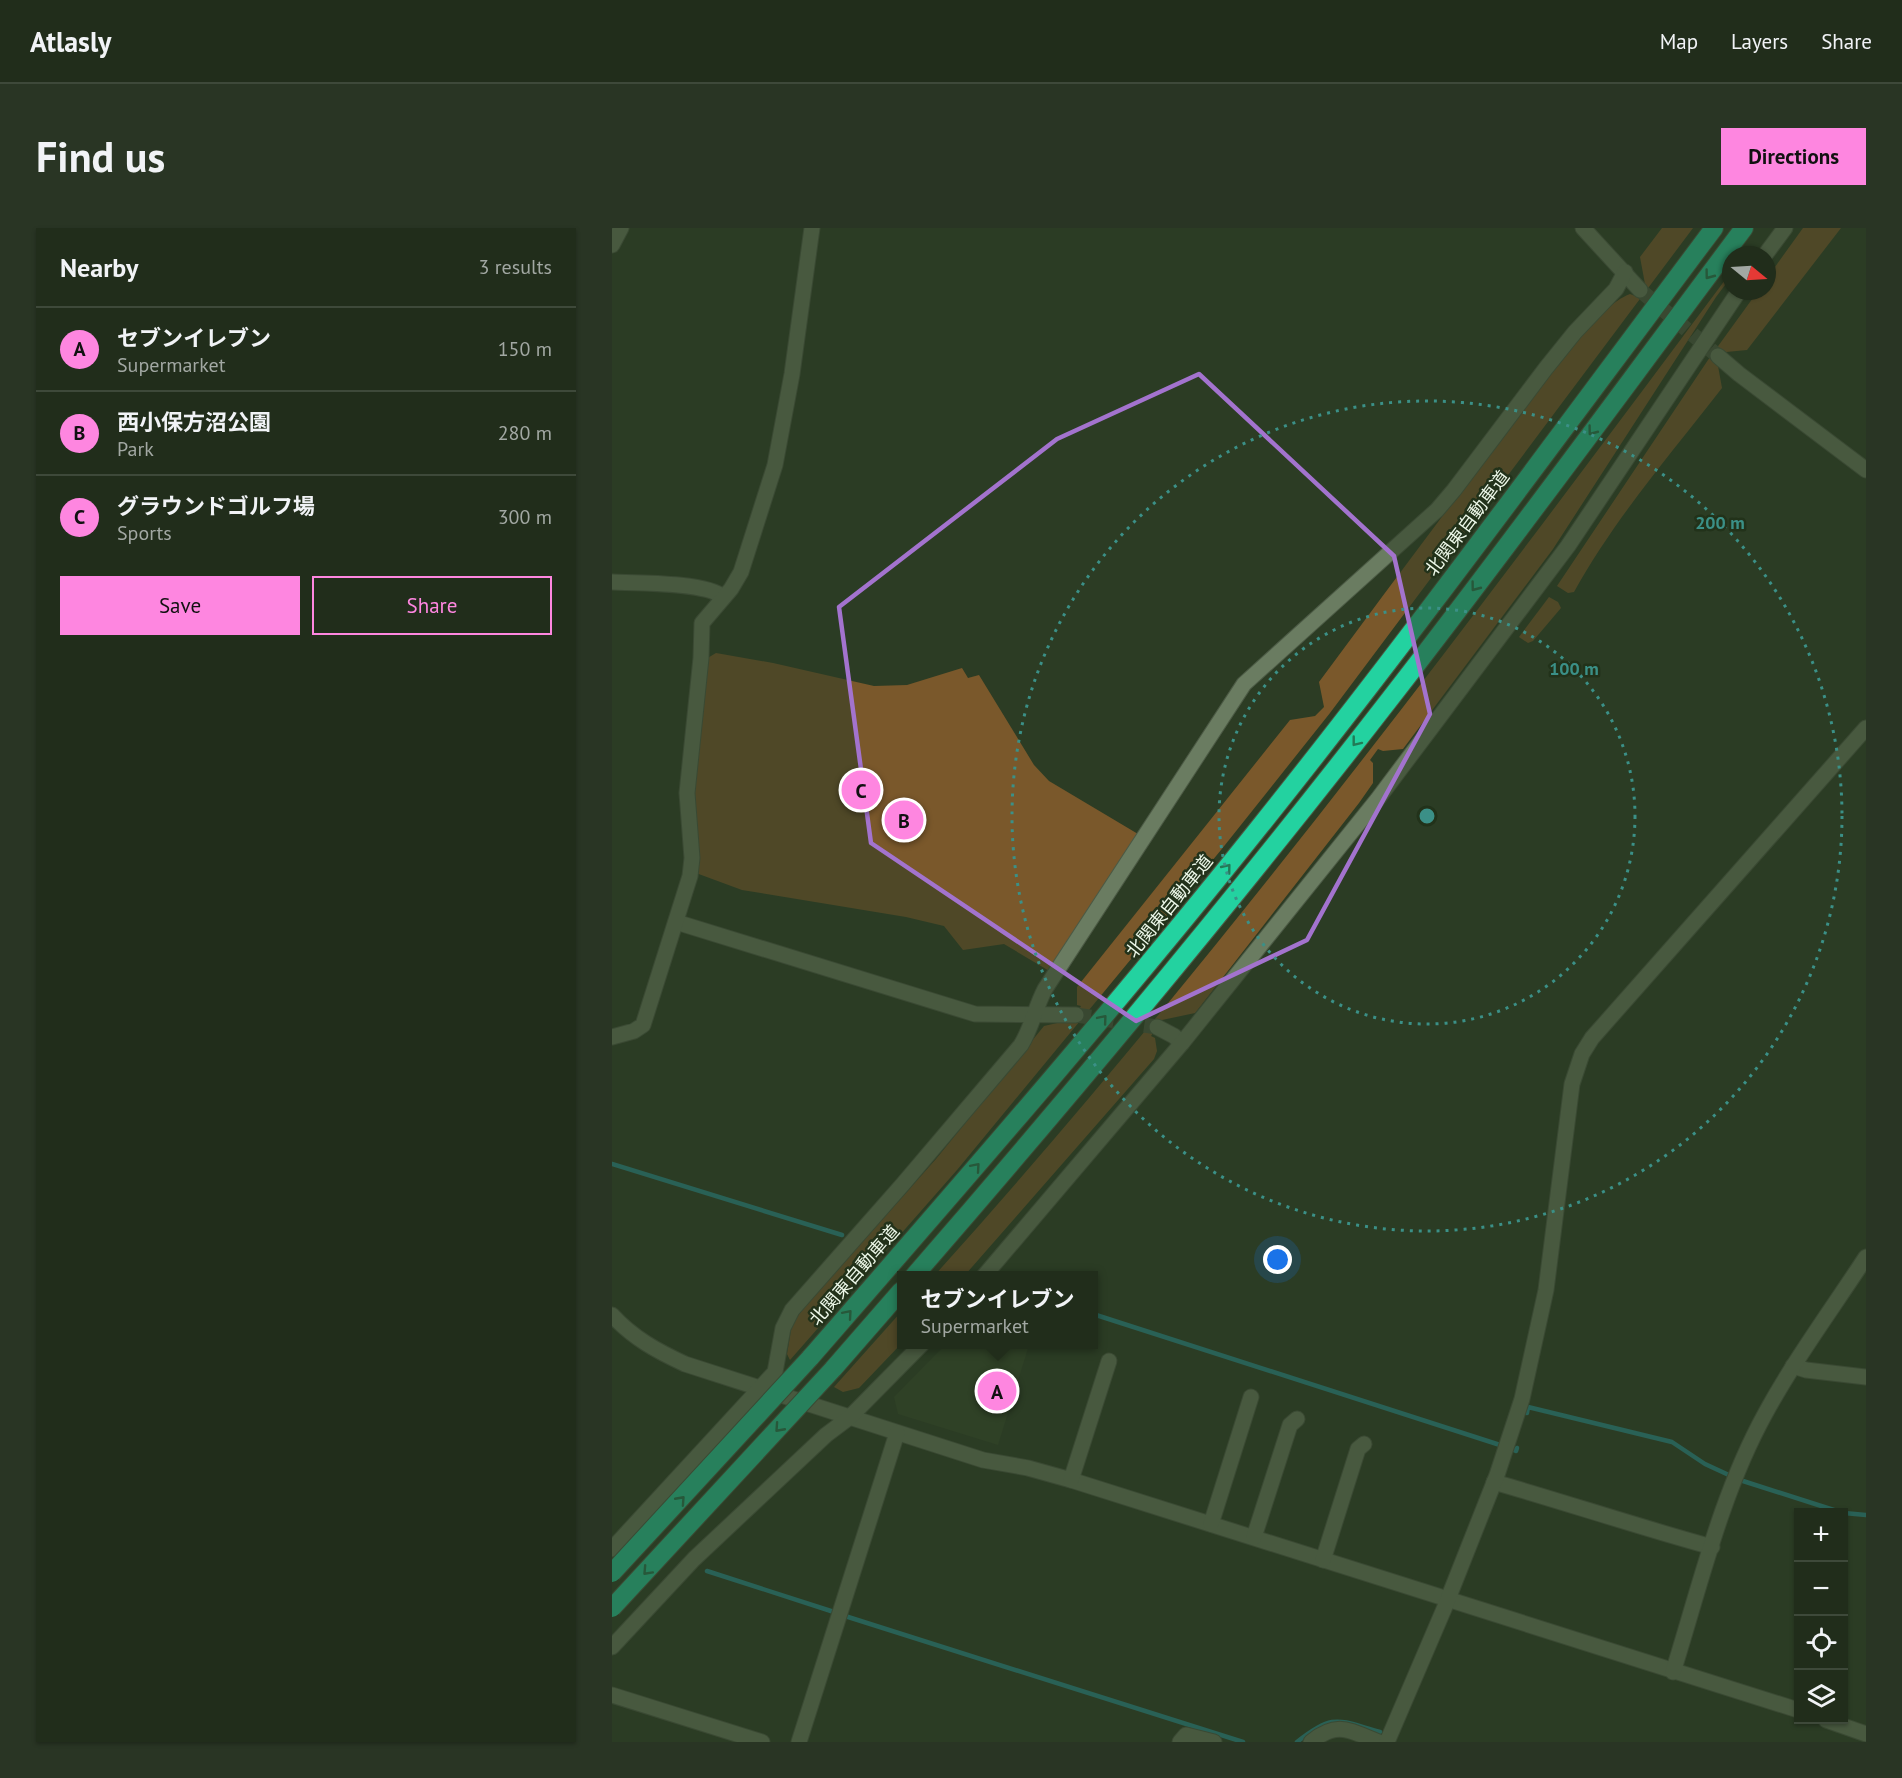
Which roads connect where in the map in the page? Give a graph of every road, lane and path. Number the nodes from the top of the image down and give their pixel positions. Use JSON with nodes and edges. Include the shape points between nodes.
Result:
{"nodes":[{"id":1,"x":621,"y":228,"type":"edge"},
{"id":2,"x":812,"y":228,"type":"edge"},
{"id":3,"x":1583,"y":228,"type":"edge"},
{"id":4,"x":1714,"y":228,"type":"edge"},
{"id":5,"x":1744,"y":228,"type":"edge"},
{"id":6,"x":1785,"y":228,"type":"edge"},
{"id":7,"x":612,"y":245,"type":"edge"},
{"id":8,"x":1772,"y":246,"type":"edge"},
{"id":9,"x":1625,"y":272,"type":"junction"},
{"id":10,"x":1640,"y":290,"type":"tunnel mouth"},
{"id":11,"x":1732,"y":300,"type":"edge"},
{"id":12,"x":1718,"y":356,"type":"tunnel mouth"},
{"id":13,"x":1866,"y":470,"type":"edge"},
{"id":14,"x":612,"y":582,"type":"edge"},
{"id":15,"x":723,"y":597,"type":"junction"},
{"id":16,"x":1866,"y":728,"type":"edge"},
{"id":17,"x":676,"y":922,"type":"junction"},
{"id":18,"x":1076,"y":1015,"type":"tunnel mouth"},
{"id":19,"x":1035,"y":1016,"type":"junction"},
{"id":20,"x":1157,"y":1027,"type":"tunnel mouth"},
{"id":21,"x":612,"y":1037,"type":"edge"},
{"id":22,"x":1182,"y":1043,"type":"junction"},
{"id":23,"x":1866,"y":1257,"type":"edge"},
{"id":24,"x":917,"y":1271,"type":"edge"},
{"id":25,"x":987,"y":1271,"type":"edge"},
{"id":26,"x":897,"y":1296,"type":"edge"},
{"id":27,"x":612,"y":1315,"type":"edge"},
{"id":28,"x":917,"y":1349,"type":"edge"},
{"id":29,"x":1109,"y":1361,"type":"dead end"},
{"id":30,"x":1793,"y":1366,"type":"junction"},
{"id":31,"x":1866,"y":1377,"type":"edge"},
{"id":32,"x":762,"y":1388,"type":"junction"},
{"id":33,"x":1251,"y":1397,"type":"dead end"},
{"id":34,"x":850,"y":1417,"type":"junction"},
{"id":35,"x":1297,"y":1419,"type":"dead end"},
{"id":36,"x":897,"y":1433,"type":"junction"},
{"id":37,"x":1364,"y":1444,"type":"dead end"},
{"id":38,"x":1071,"y":1480,"type":"junction"},
{"id":39,"x":1494,"y":1482,"type":"junction"},
{"id":40,"x":1211,"y":1524,"type":"junction"},
{"id":41,"x":1254,"y":1538,"type":"junction"},
{"id":42,"x":1712,"y":1547,"type":"junction"},
{"id":43,"x":612,"y":1549,"type":"edge"},
{"id":44,"x":1323,"y":1560,"type":"junction"},
{"id":45,"x":612,"y":1573,"type":"edge"},
{"id":46,"x":1448,"y":1600,"type":"junction"},
{"id":47,"x":612,"y":1608,"type":"edge"},
{"id":48,"x":612,"y":1647,"type":"edge"},
{"id":49,"x":1673,"y":1672,"type":"junction"},
{"id":50,"x":612,"y":1695,"type":"edge"},
{"id":51,"x":1794,"y":1709,"type":"edge"},
{"id":52,"x":1839,"y":1724,"type":"edge"},
{"id":53,"x":1866,"y":1734,"type":"edge"},
{"id":54,"x":762,"y":1742,"type":"edge"},
{"id":55,"x":800,"y":1742,"type":"edge"},
{"id":56,"x":1180,"y":1742,"type":"edge"},
{"id":57,"x":1214,"y":1742,"type":"edge"},
{"id":58,"x":1311,"y":1742,"type":"edge"},
{"id":59,"x":1379,"y":1742,"type":"edge"},
{"id":60,"x":1388,"y":1742,"type":"edge"}],
"edges":[{"from":1,"to":7,"type":"street"},
{"from":2,"to":15,"type":"street","via":[[775,465],[744,566]]},
{"from":3,"to":9,"type":"street"},
{"from":45,"to":4,"type":"highway","name":"北関東自動車道","one_way":true,"bridge":true,"via":[[810,1358],[1037,1098],[1261,825],[1477,548]]},
{"from":5,"to":24,"type":"highway","one_way":true,"via":[[1317,792],[1140,1011]]},
{"from":6,"to":8,"type":"street"},
{"from":9,"to":10,"type":"street"},
{"from":9,"to":19,"type":"street","via":[[1616,289],[1553,359],[1437,510],[1245,684],[1045,989]]},
{"from":11,"to":22,"type":"street","via":[[1568,546],[1377,800]]},
{"from":12,"to":13,"type":"street"},
{"from":14,"to":15,"type":"street","via":[[685,586],[714,591]]},
{"from":15,"to":17,"type":"street","via":[[702,623],[687,793],[692,865]]},
{"from":16,"to":39,"type":"street","via":[[1582,1054],[1572,1084],[1548,1278],[1533,1356]]},
{"from":17,"to":19,"type":"street","via":[[975,1014]]},
{"from":17,"to":21,"type":"street","via":[[643,1024]]},
{"from":18,"to":19,"type":"street"},
{"from":19,"to":32,"type":"street","via":[[1021,1045],[792,1310],[783,1328],[775,1372]]},
{"from":20,"to":22,"type":"street"},
{"from":22,"to":25,"type":"street"},
{"from":23,"to":30,"type":"street"},
{"from":26,"to":47,"type":"highway","one_way":true,"bridge":true},
{"from":27,"to":32,"type":"street","via":[[633,1336],[658,1352]]},
{"from":28,"to":34,"type":"street"},
{"from":29,"to":38,"type":"street"},
{"from":30,"to":31,"type":"street"},
{"from":30,"to":42,"type":"street","via":[[1750,1445]]},
{"from":32,"to":34,"type":"street"},
{"from":32,"to":43,"type":"street"},
{"from":33,"to":40,"type":"street"},
{"from":34,"to":36,"type":"street"},
{"from":34,"to":48,"type":"street","via":[[708,1545]]},
{"from":35,"to":41,"type":"street","via":[[1290,1425]]},
{"from":36,"to":38,"type":"street","via":[[983,1460]]},
{"from":36,"to":55,"type":"street"},
{"from":37,"to":44,"type":"street","via":[[1358,1449]]},
{"from":38,"to":40,"type":"street"},
{"from":39,"to":42,"type":"street"},
{"from":39,"to":46,"type":"street"},
{"from":40,"to":41,"type":"street"},
{"from":41,"to":44,"type":"street"},
{"from":42,"to":49,"type":"street"},
{"from":44,"to":46,"type":"street"},
{"from":46,"to":49,"type":"street"},
{"from":46,"to":60,"type":"street"},
{"from":49,"to":51,"type":"street"},
{"from":50,"to":54,"type":"street"},
{"from":52,"to":53,"type":"street"},
{"from":56,"to":57,"type":"street","via":[[1186,1735]]},
{"from":58,"to":59,"type":"street","via":[[1338,1728]]}]}
